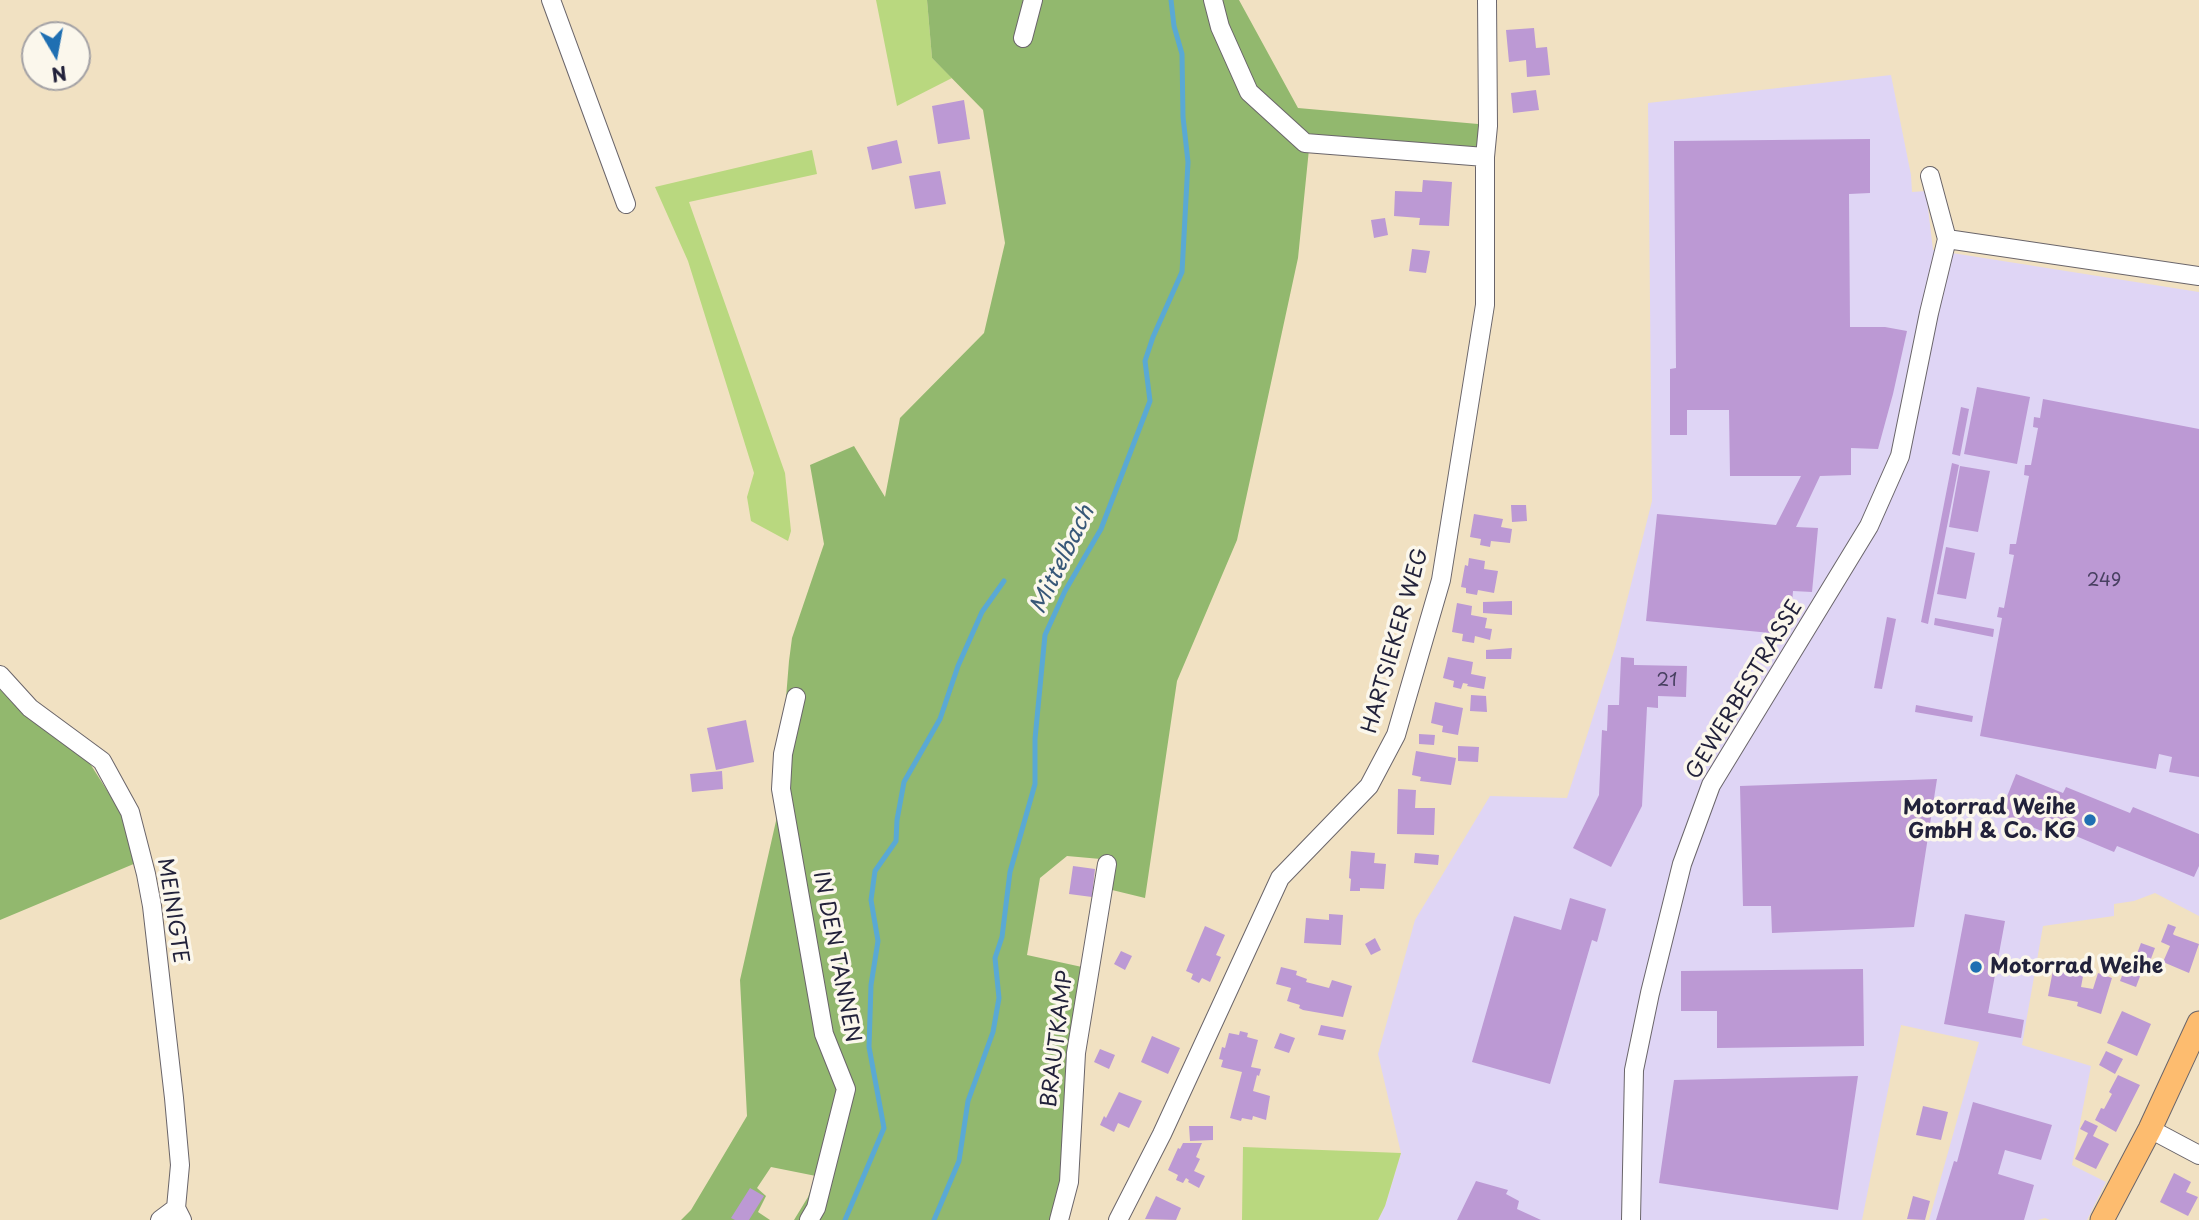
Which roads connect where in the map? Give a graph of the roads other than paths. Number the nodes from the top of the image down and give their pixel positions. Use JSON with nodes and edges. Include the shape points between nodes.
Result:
{"nodes":[{"id":1,"x":551,"y":0,"type":"edge"},
{"id":2,"x":1032,"y":0,"type":"edge"},
{"id":3,"x":1213,"y":0,"type":"edge"},
{"id":4,"x":1487,"y":0,"type":"edge"},
{"id":5,"x":1023,"y":38,"type":"dead end"},
{"id":6,"x":1485,"y":157,"type":"junction"},
{"id":7,"x":1930,"y":176,"type":"dead end"},
{"id":8,"x":626,"y":204,"type":"dead end"},
{"id":9,"x":1947,"y":239,"type":"junction"},
{"id":10,"x":2199,"y":276,"type":"edge"},
{"id":11,"x":0,"y":676,"type":"edge"},
{"id":12,"x":796,"y":697,"type":"dead end"},
{"id":13,"x":1107,"y":864,"type":"dead end"},
{"id":14,"x":2199,"y":1023,"type":"edge"},
{"id":15,"x":2150,"y":1129,"type":"junction"},
{"id":16,"x":2199,"y":1155,"type":"edge"},
{"id":17,"x":179,"y":1214,"type":"edge"},
{"id":18,"x":160,"y":1220,"type":"edge"},
{"id":19,"x":808,"y":1220,"type":"edge"},
{"id":20,"x":1059,"y":1220,"type":"edge"},
{"id":21,"x":1118,"y":1220,"type":"edge"},
{"id":22,"x":1631,"y":1220,"type":"edge"},
{"id":23,"x":2102,"y":1220,"type":"edge"}],
"edges":[{"from":1,"to":8,"type":"street"},
{"from":2,"to":5,"type":"street"},
{"from":3,"to":6,"type":"street","via":[[1249,92],[1305,143]]},
{"from":4,"to":6,"type":"street","name":"HARTSIEKER WEG"},
{"from":6,"to":21,"type":"street","name":"HARTSIEKER WEG","via":[[1485,305],[1441,580],[1396,735],[1369,786],[1280,878]]},
{"from":7,"to":9,"type":"street","name":"GEWERBESTRASSE"},
{"from":9,"to":10,"type":"street"},
{"from":9,"to":22,"type":"street","name":"GEWERBESTRASSE","via":[[1900,456],[1869,526],[1712,785],[1682,864],[1634,1070]]},
{"from":11,"to":17,"type":"street","name":"MEINIGTE","via":[[30,708],[102,761],[130,812],[152,906],[180,1165]]},
{"from":12,"to":19,"type":"street","name":"IN DEN TANNEN","via":[[783,754],[781,789],[824,1034],[846,1089],[816,1208]]},
{"from":13,"to":20,"type":"street","name":"BRAUTKAMP","via":[[1076,1053],[1069,1182]]},
{"from":14,"to":15,"type":"main road"},
{"from":15,"to":16,"type":"street"},
{"from":15,"to":23,"type":"main road"},
{"from":17,"to":18,"type":"street","name":"MEINIGTE"}]}
